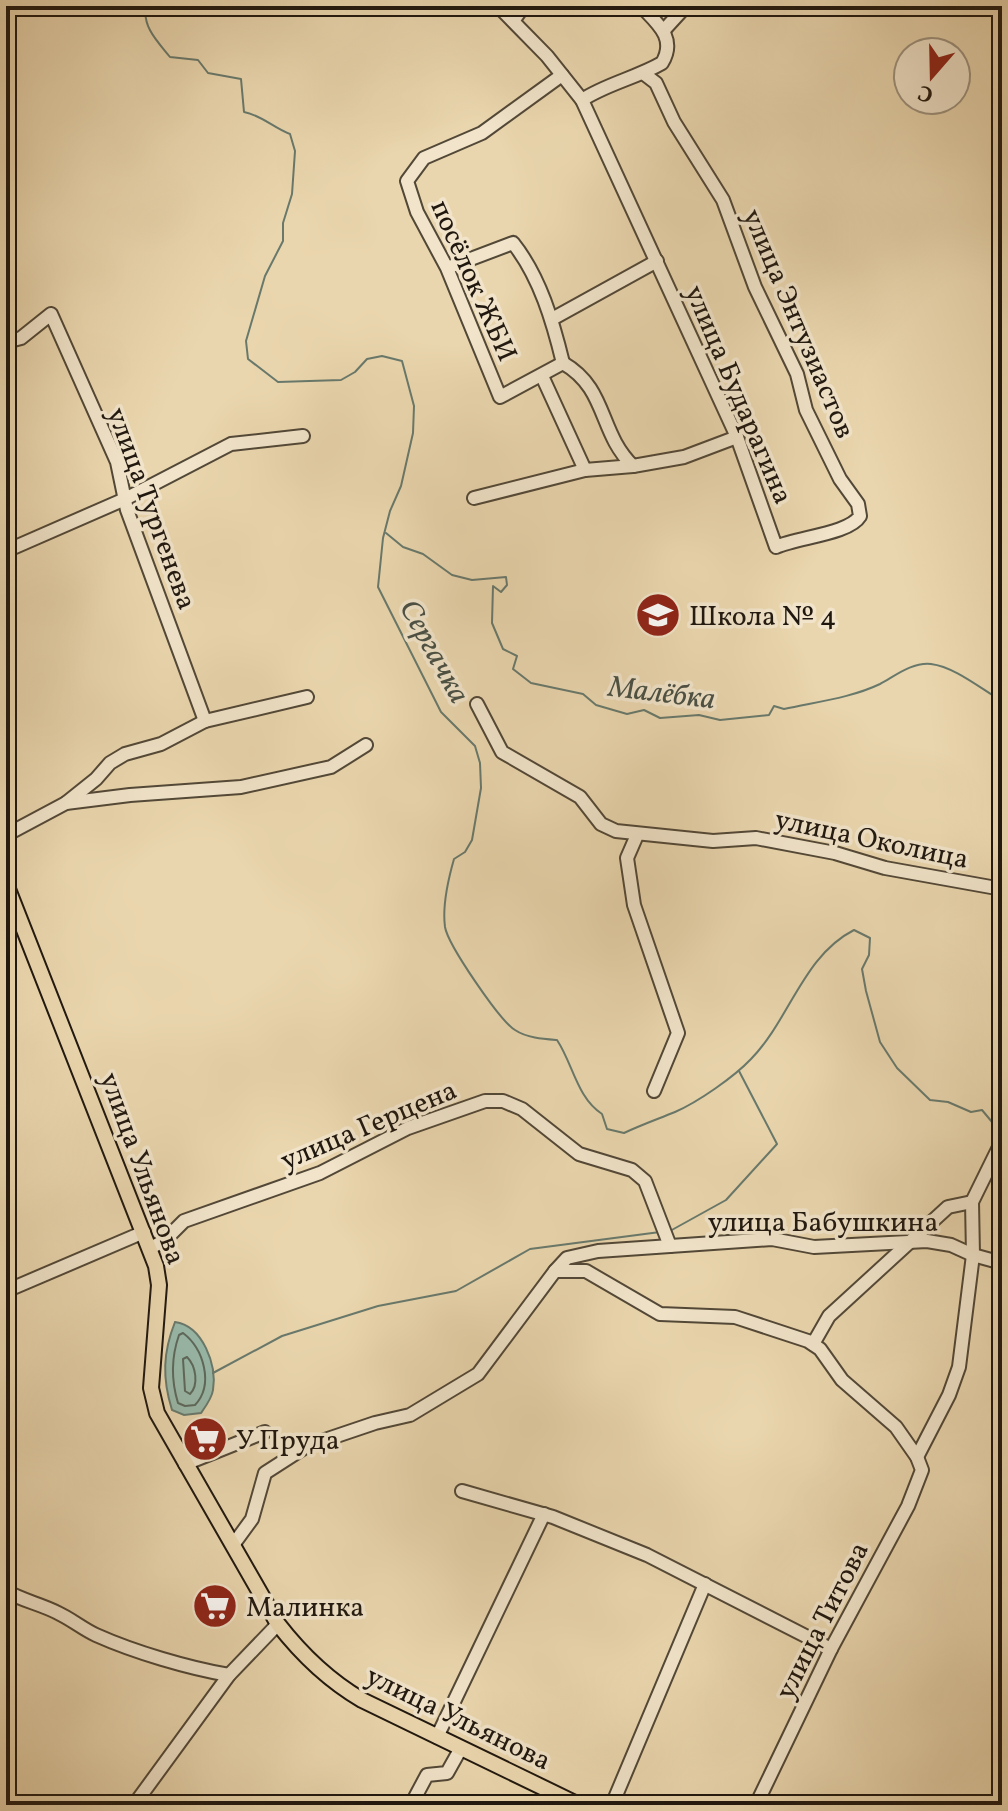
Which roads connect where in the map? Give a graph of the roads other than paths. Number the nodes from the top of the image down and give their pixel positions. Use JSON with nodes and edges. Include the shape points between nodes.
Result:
{"nodes":[{"id":1,"x":498,"y":6,"type":"edge"},
{"id":2,"x":524,"y":6,"type":"edge"},
{"id":3,"x":641,"y":6,"type":"edge"},
{"id":4,"x":686,"y":6,"type":"edge"},
{"id":5,"x":513,"y":21,"type":"junction"},
{"id":6,"x":664,"y":30,"type":"junction"},
{"id":7,"x":643,"y":73,"type":"junction"},
{"id":8,"x":562,"y":75,"type":"junction"},
{"id":9,"x":582,"y":100,"type":"junction"},
{"id":10,"x":657,"y":261,"type":"junction"},
{"id":11,"x":447,"y":268,"type":"junction"},
{"id":12,"x":552,"y":319,"type":"junction"},
{"id":13,"x":6,"y":342,"type":"edge"},
{"id":14,"x":563,"y":363,"type":"junction"},
{"id":15,"x":542,"y":376,"type":"junction"},
{"id":16,"x":303,"y":436,"type":"dead end"},
{"id":17,"x":737,"y":437,"type":"junction"},
{"id":18,"x":633,"y":466,"type":"junction"},
{"id":19,"x":585,"y":470,"type":"junction"},
{"id":20,"x":474,"y":498,"type":"dead end"},
{"id":21,"x":125,"y":499,"type":"junction"},
{"id":22,"x":776,"y":547,"type":"joint"},
{"id":23,"x":6,"y":551,"type":"edge"},
{"id":24,"x":307,"y":697,"type":"dead end"},
{"id":25,"x":477,"y":704,"type":"dead end"},
{"id":26,"x":205,"y":721,"type":"junction"},
{"id":27,"x":366,"y":745,"type":"dead end"},
{"id":28,"x":66,"y":803,"type":"junction"},
{"id":29,"x":6,"y":835,"type":"edge"},
{"id":30,"x":637,"y":835,"type":"junction"},
{"id":31,"x":6,"y":884,"type":"edge"},
{"id":32,"x":1002,"y":889,"type":"edge"},
{"id":33,"x":654,"y":1091,"type":"dead end"},
{"id":34,"x":1002,"y":1141,"type":"edge"},
{"id":35,"x":972,"y":1202,"type":"junction"},
{"id":36,"x":144,"y":1232,"type":"junction"},
{"id":37,"x":908,"y":1244,"type":"junction"},
{"id":38,"x":670,"y":1246,"type":"junction"},
{"id":39,"x":150,"y":1248,"type":"junction"},
{"id":40,"x":973,"y":1255,"type":"junction"},
{"id":41,"x":1002,"y":1263,"type":"edge"},
{"id":42,"x":555,"y":1271,"type":"junction"},
{"id":43,"x":6,"y":1291,"type":"edge"},
{"id":44,"x":813,"y":1344,"type":"junction"},
{"id":45,"x":265,"y":1432,"type":"dead end"},
{"id":46,"x":917,"y":1457,"type":"junction"},
{"id":47,"x":185,"y":1464,"type":"junction"},
{"id":48,"x":462,"y":1491,"type":"dead end"},
{"id":49,"x":544,"y":1514,"type":"junction"},
{"id":50,"x":233,"y":1545,"type":"junction"},
{"id":51,"x":705,"y":1584,"type":"junction"},
{"id":52,"x":6,"y":1591,"type":"edge"},
{"id":53,"x":278,"y":1624,"type":"junction"},
{"id":54,"x":831,"y":1649,"type":"junction"},
{"id":55,"x":229,"y":1675,"type":"junction"},
{"id":56,"x":437,"y":1737,"type":"junction"},
{"id":57,"x":461,"y":1748,"type":"junction"},
{"id":58,"x":134,"y":1805,"type":"edge"},
{"id":59,"x":411,"y":1805,"type":"edge"},
{"id":60,"x":579,"y":1805,"type":"edge"},
{"id":61,"x":612,"y":1805,"type":"edge"},
{"id":62,"x":756,"y":1805,"type":"edge"}],
"edges":[{"from":1,"to":5,"type":"street","name":"улица Бударагина"},
{"from":2,"to":5,"type":"street"},
{"from":3,"to":6,"type":"street"},
{"from":4,"to":6,"type":"street"},
{"from":5,"to":8,"type":"street","name":"улица Бударагина"},
{"from":6,"to":7,"type":"street","via":[[666,55]]},
{"from":7,"to":9,"type":"street"},
{"from":7,"to":22,"type":"street","name":"улица Энтузиастов","via":[[656,83],[723,200],[755,287],[797,374],[806,410],[858,504],[856,523]]},
{"from":8,"to":9,"type":"street","name":"улица Бударагина"},
{"from":8,"to":11,"type":"street","name":"посёлок ЖБИ","via":[[482,133],[424,158],[407,181]]},
{"from":9,"to":10,"type":"street","name":"улица Бударагина"},
{"from":10,"to":12,"type":"street","name":"улица Бударагина"},
{"from":10,"to":17,"type":"street","name":"улица Бударагина"},
{"from":11,"to":12,"type":"street","via":[[513,243]]},
{"from":11,"to":15,"type":"street","name":"посёлок ЖБИ","via":[[500,397]]},
{"from":12,"to":14,"type":"street"},
{"from":13,"to":21,"type":"street","name":"улица Тургенева","via":[[21,338],[51,314],[117,462]]},
{"from":14,"to":15,"type":"street"},
{"from":14,"to":18,"type":"street","via":[[579,372],[594,392],[617,451]]},
{"from":15,"to":19,"type":"street","name":"посёлок ЖБИ"},
{"from":16,"to":21,"type":"street","via":[[231,444]]},
{"from":17,"to":18,"type":"street","via":[[684,457]]},
{"from":17,"to":22,"type":"street","name":"улица Бударагина"},
{"from":18,"to":19,"type":"street"},
{"from":19,"to":20,"type":"street"},
{"from":21,"to":23,"type":"street"},
{"from":21,"to":26,"type":"street","name":"улица Тургенева"},
{"from":24,"to":26,"type":"street"},
{"from":25,"to":30,"type":"street","name":"улица Околица","via":[[502,752],[580,797],[601,824]]},
{"from":26,"to":28,"type":"street","via":[[161,744],[125,754]]},
{"from":27,"to":28,"type":"street","via":[[331,767],[241,787]]},
{"from":28,"to":29,"type":"street"},
{"from":30,"to":32,"type":"street","name":"улица Околица","via":[[713,841],[756,838]]},
{"from":30,"to":33,"type":"street","via":[[627,858],[634,905],[678,1033]]},
{"from":31,"to":36,"type":"main road","name":"улица Ульянова"},
{"from":34,"to":35,"type":"street"},
{"from":35,"to":37,"type":"street","via":[[948,1207]]},
{"from":35,"to":40,"type":"street"},
{"from":36,"to":39,"type":"main road","name":"улица Ульянова"},
{"from":36,"to":43,"type":"street"},
{"from":37,"to":38,"type":"street","name":"улица Бабушкина","via":[[814,1247],[772,1239]]},
{"from":37,"to":40,"type":"street","name":"улица Бабушкина","via":[[951,1245]]},
{"from":37,"to":44,"type":"street","via":[[829,1316]]},
{"from":38,"to":39,"type":"street","name":"улица Герцена","via":[[645,1181],[632,1170],[579,1154],[522,1109],[485,1101],[408,1128],[320,1173],[184,1221]]},
{"from":38,"to":42,"type":"street","via":[[598,1251],[567,1258]]},
{"from":39,"to":47,"type":"main road","name":"улица Ульянова","via":[[159,1285],[151,1388],[157,1413]]},
{"from":40,"to":41,"type":"street","name":"улица Бабушкина"},
{"from":40,"to":46,"type":"street","via":[[959,1367]]},
{"from":42,"to":44,"type":"street","via":[[586,1271],[660,1314],[735,1317]]},
{"from":42,"to":50,"type":"street","via":[[478,1374],[410,1415],[307,1446],[265,1473],[252,1519]]},
{"from":44,"to":46,"type":"street","via":[[842,1380],[896,1427]]},
{"from":45,"to":47,"type":"street"},
{"from":46,"to":54,"type":"street","name":"улица Титова","via":[[922,1470],[908,1506]]},
{"from":47,"to":50,"type":"main road","name":"улица Ульянова"},
{"from":48,"to":49,"type":"street"},
{"from":49,"to":51,"type":"street"},
{"from":49,"to":56,"type":"street"},
{"from":50,"to":53,"type":"main road","name":"улица Ульянова"},
{"from":51,"to":54,"type":"street"},
{"from":51,"to":61,"type":"street"},
{"from":52,"to":55,"type":"street","via":[[124,1646]]},
{"from":53,"to":55,"type":"street"},
{"from":53,"to":56,"type":"main road","name":"улица Ульянова","via":[[339,1687]]},
{"from":54,"to":62,"type":"street","name":"улица Титова"},
{"from":55,"to":58,"type":"street"},
{"from":56,"to":57,"type":"main road","name":"улица Ульянова"},
{"from":57,"to":59,"type":"street","via":[[447,1773],[427,1775]]},
{"from":57,"to":60,"type":"main road","name":"улица Ульянова"}]}
